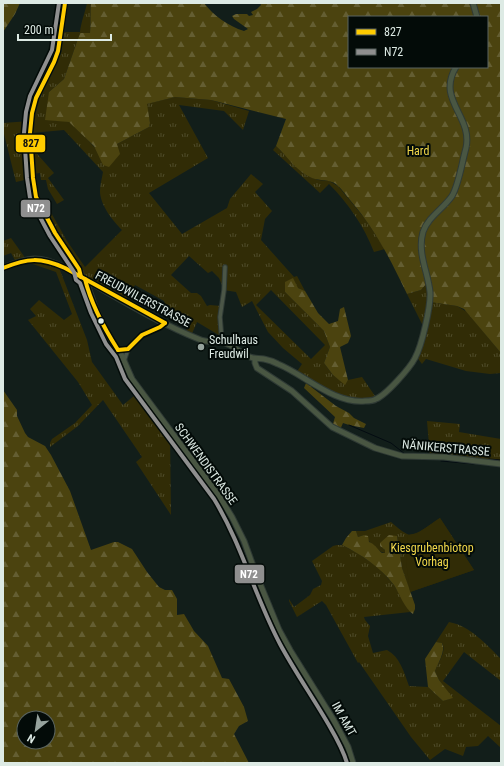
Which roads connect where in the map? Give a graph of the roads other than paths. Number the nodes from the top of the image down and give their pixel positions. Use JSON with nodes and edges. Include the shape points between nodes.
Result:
{"nodes":[{"id":1,"x":65,"y":3,"type":"edge"},
{"id":2,"x":473,"y":3,"type":"edge"},
{"id":3,"x":477,"y":16,"type":"edge"},
{"id":4,"x":456,"y":68,"type":"edge"},
{"id":5,"x":225,"y":267,"type":"dead end"},
{"id":6,"x":3,"y":268,"type":"edge"},
{"id":7,"x":83,"y":278,"type":"junction"},
{"id":8,"x":165,"y":324,"type":"junction"},
{"id":9,"x":222,"y":342,"type":"junction"},
{"id":10,"x":128,"y":349,"type":"junction"},
{"id":11,"x":118,"y":350,"type":"junction"},
{"id":12,"x":255,"y":358,"type":"junction"},
{"id":13,"x":124,"y":361,"type":"junction"},
{"id":14,"x":501,"y":464,"type":"edge"},
{"id":15,"x":314,"y":687,"type":"joint"},
{"id":16,"x":353,"y":763,"type":"edge"}],
"edges":[{"from":1,"to":7,"type":"street","name":"SCHWENDISTRASSE","via":[[58,51],[36,98],[30,133],[36,197]]},
{"from":2,"to":3,"type":"street"},
{"from":4,"to":12,"type":"street","name":"FREUDWILERSTRASSE","via":[[451,77],[450,90],[466,129],[467,141],[454,192],[429,221],[423,233],[422,253],[430,302],[414,361],[377,399],[356,402],[342,398],[277,363]]},
{"from":5,"to":9,"type":"street","via":[[220,317]]},
{"from":6,"to":7,"type":"street","name":"FREUDWILERSTRASSE","via":[[26,259],[37,258],[58,264]]},
{"from":7,"to":8,"type":"street","name":"FREUDWILERSTRASSE"},
{"from":7,"to":11,"type":"street","name":"SCHWENDISTRASSE","via":[[111,341]]},
{"from":8,"to":9,"type":"street","name":"FREUDWILERSTRASSE","via":[[204,341]]},
{"from":8,"to":10,"type":"street","via":[[142,335]]},
{"from":9,"to":12,"type":"street","name":"FREUDWILERSTRASSE"},
{"from":10,"to":11,"type":"street"},
{"from":10,"to":13,"type":"street"},
{"from":11,"to":13,"type":"street","name":"SCHWENDISTRASSE"},
{"from":12,"to":14,"type":"street","name":"NÄNIKERSTRASSE","via":[[257,368],[292,390],[332,427],[375,448],[402,456],[444,457]]},
{"from":13,"to":15,"type":"street","name":"SCHWENDISTRASSE","via":[[133,382],[226,506],[241,535],[279,630]]},
{"from":15,"to":16,"type":"street","name":"IM AMT","via":[[348,747]]}]}
